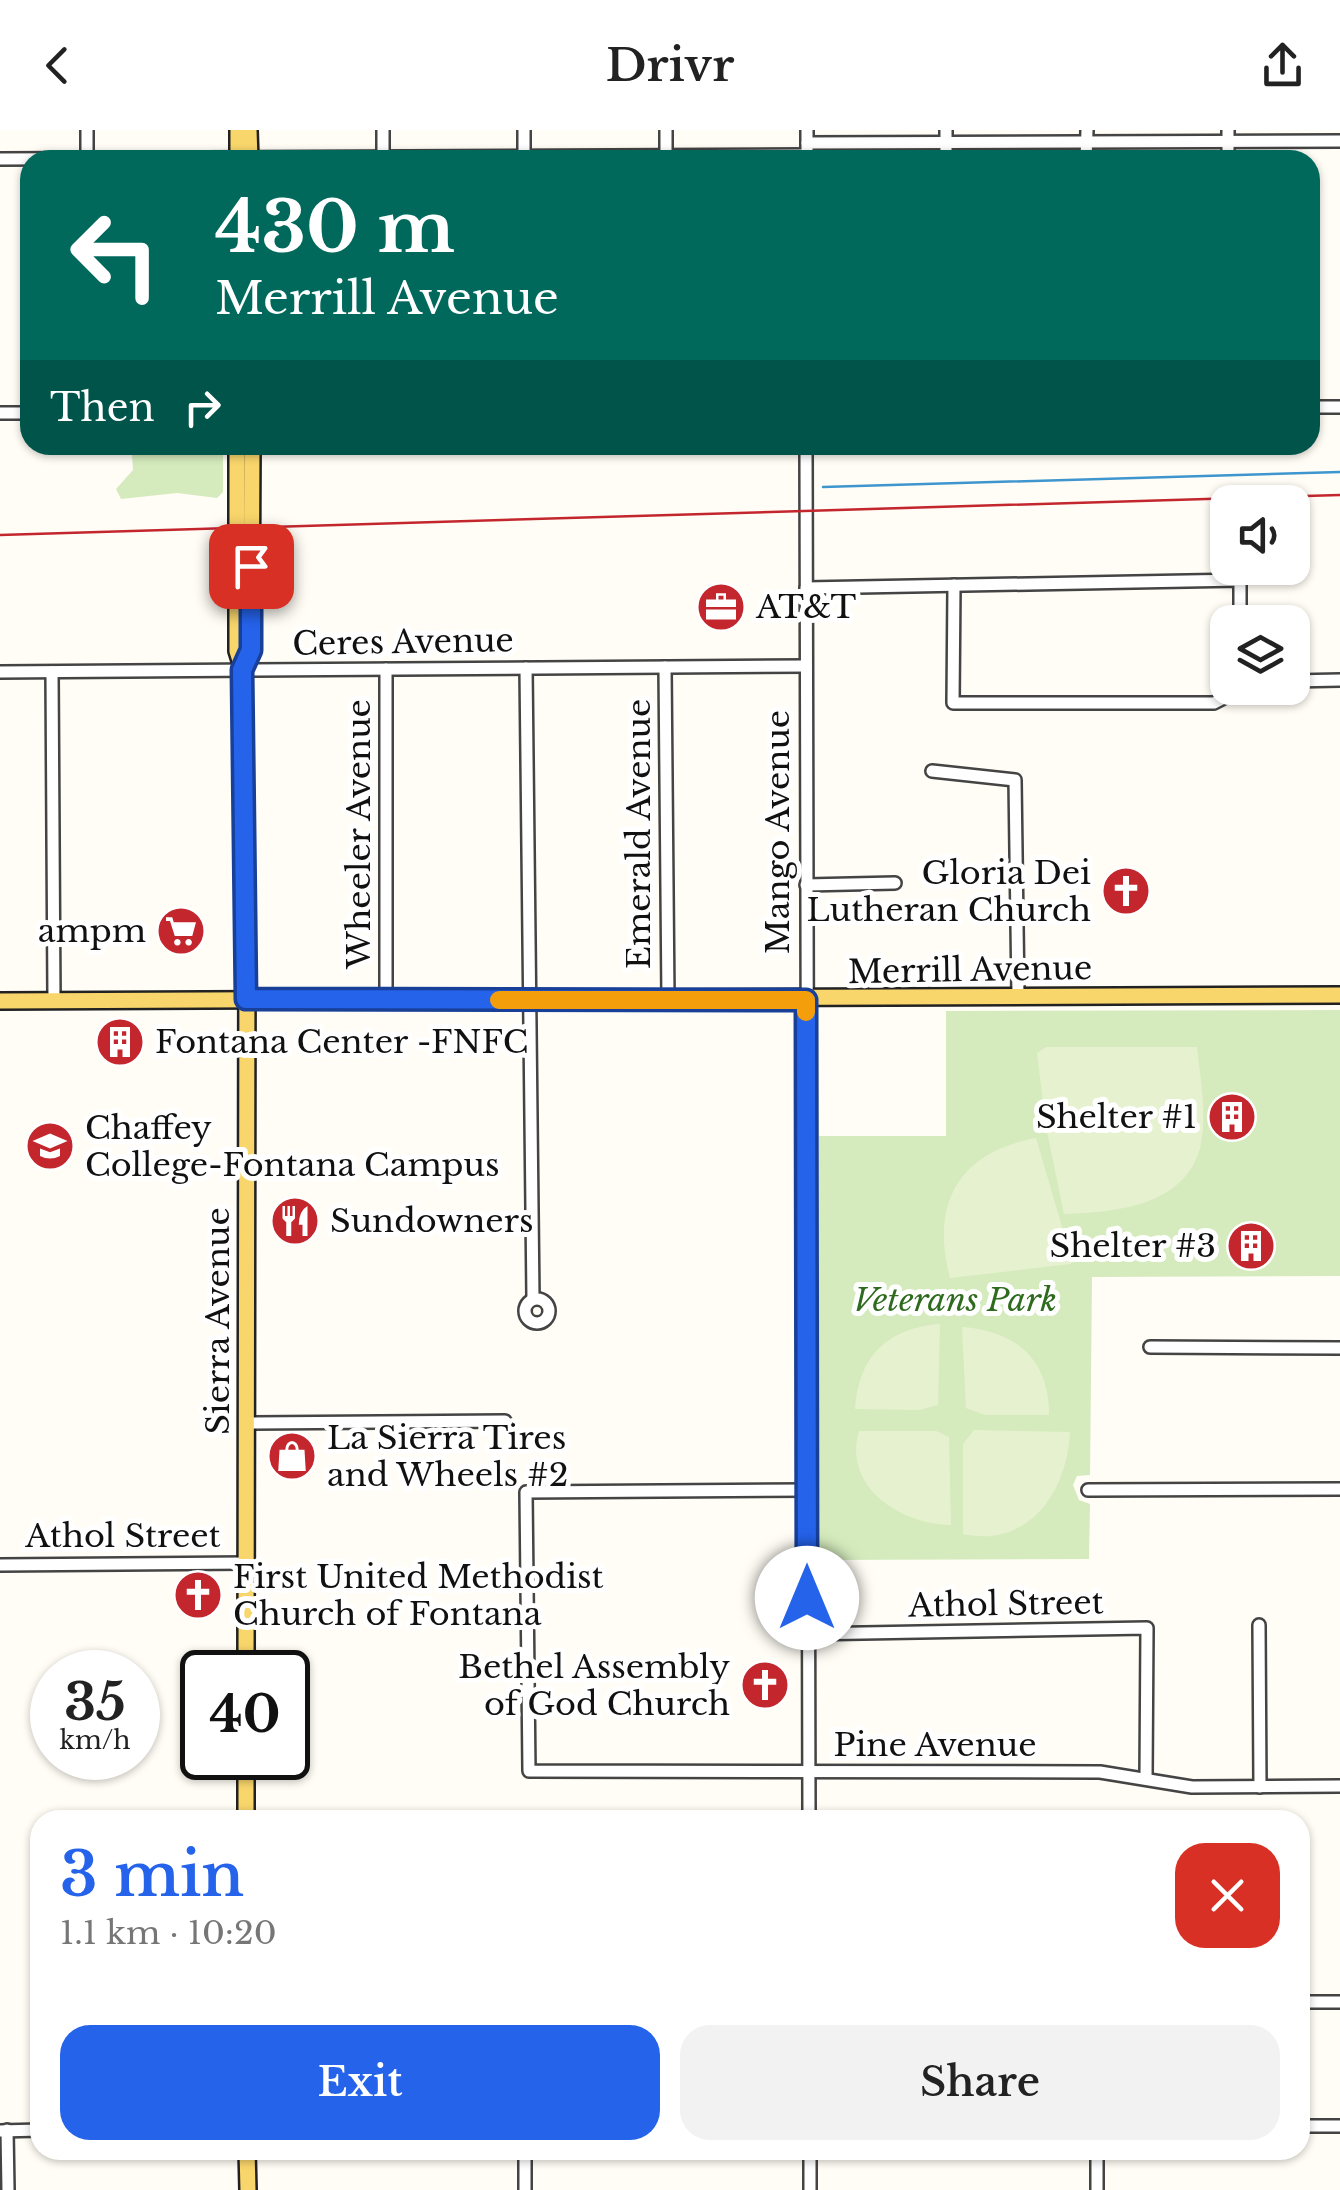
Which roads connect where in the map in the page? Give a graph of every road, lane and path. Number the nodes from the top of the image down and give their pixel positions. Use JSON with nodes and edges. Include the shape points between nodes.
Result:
{"nodes":[{"id":1,"x":1228,"y":136,"type":"edge"},
{"id":2,"x":946,"y":137,"type":"edge"},
{"id":3,"x":1086,"y":137,"type":"edge"},
{"id":4,"x":1340,"y":140,"type":"edge"},
{"id":5,"x":807,"y":147,"type":"edge"},
{"id":6,"x":769,"y":150,"type":"edge"},
{"id":7,"x":238,"y":455,"type":"edge"},
{"id":8,"x":252,"y":455,"type":"edge"},
{"id":9,"x":806,"y":455,"type":"edge"},
{"id":10,"x":954,"y":585,"type":"junction"},
{"id":11,"x":806,"y":588,"type":"junction"},
{"id":12,"x":1240,"y":605,"type":"edge"},
{"id":13,"x":806,"y":666,"type":"junction"},
{"id":14,"x":665,"y":667,"type":"junction"},
{"id":15,"x":526,"y":668,"type":"junction"},
{"id":16,"x":386,"y":669,"type":"junction"},
{"id":17,"x":242,"y":670,"type":"junction"},
{"id":18,"x":0,"y":672,"type":"edge"},
{"id":19,"x":52,"y":672,"type":"junction"},
{"id":20,"x":1340,"y":680,"type":"edge"},
{"id":21,"x":1310,"y":681,"type":"edge"},
{"id":22,"x":1210,"y":703,"type":"edge"},
{"id":23,"x":932,"y":770,"type":"dead end"},
{"id":24,"x":894,"y":883,"type":"dead end"},
{"id":25,"x":806,"y":885,"type":"junction"},
{"id":26,"x":1340,"y":995,"type":"edge"},
{"id":27,"x":1018,"y":996,"type":"junction"},
{"id":28,"x":246,"y":999,"type":"junction"},
{"id":29,"x":0,"y":1000,"type":"edge"},
{"id":30,"x":54,"y":1000,"type":"junction"},
{"id":31,"x":386,"y":1000,"type":"junction"},
{"id":32,"x":529,"y":1000,"type":"junction"},
{"id":33,"x":668,"y":1000,"type":"junction"},
{"id":34,"x":806,"y":1000,"type":"junction"},
{"id":35,"x":532,"y":1299,"type":"dead end"},
{"id":36,"x":1150,"y":1347,"type":"dead end"},
{"id":37,"x":1340,"y":1348,"type":"edge"},
{"id":38,"x":505,"y":1421,"type":"dead end"},
{"id":39,"x":246,"y":1423,"type":"junction"},
{"id":40,"x":1340,"y":1489,"type":"edge"},
{"id":41,"x":807,"y":1490,"type":"junction"},
{"id":42,"x":1088,"y":1490,"type":"dead end"},
{"id":43,"x":246,"y":1563,"type":"junction"},
{"id":44,"x":0,"y":1565,"type":"edge"},
{"id":45,"x":1260,"y":1624,"type":"dead end"},
{"id":46,"x":807,"y":1634,"type":"junction"},
{"id":47,"x":246,"y":1650,"type":"edge"},
{"id":48,"x":810,"y":1772,"type":"junction"},
{"id":49,"x":1146,"y":1778,"type":"junction"},
{"id":50,"x":246,"y":1780,"type":"edge"},
{"id":51,"x":1340,"y":1786,"type":"edge"},
{"id":52,"x":1260,"y":1787,"type":"junction"},
{"id":53,"x":246,"y":1810,"type":"edge"},
{"id":54,"x":810,"y":1810,"type":"edge"},
{"id":55,"x":1310,"y":2002,"type":"edge"},
{"id":56,"x":1340,"y":2002,"type":"edge"},
{"id":57,"x":1310,"y":2126,"type":"edge"},
{"id":58,"x":1340,"y":2126,"type":"edge"},
{"id":59,"x":4,"y":2130,"type":"edge"},
{"id":60,"x":30,"y":2130,"type":"edge"},
{"id":61,"x":248,"y":2160,"type":"edge"},
{"id":62,"x":525,"y":2160,"type":"edge"},
{"id":63,"x":810,"y":2160,"type":"edge"},
{"id":64,"x":1097,"y":2160,"type":"edge"},
{"id":65,"x":8,"y":2190,"type":"edge"},
{"id":66,"x":248,"y":2190,"type":"edge"},
{"id":67,"x":525,"y":2190,"type":"edge"},
{"id":68,"x":810,"y":2190,"type":"edge"},
{"id":69,"x":1097,"y":2190,"type":"edge"}],
"edges":[{"from":1,"to":3,"type":"street"},
{"from":1,"to":4,"type":"street"},
{"from":2,"to":3,"type":"street"},
{"from":2,"to":5,"type":"street"},
{"from":5,"to":6,"type":"street"},
{"from":7,"to":17,"type":"main road","name":"Sierra Avenue"},
{"from":8,"to":17,"type":"main road","name":"Sierra Avenue","via":[[251,650]]},
{"from":9,"to":11,"type":"street","name":"Mango Avenue"},
{"from":10,"to":11,"type":"street"},
{"from":10,"to":12,"type":"street","via":[[1240,580]]},
{"from":10,"to":22,"type":"street","via":[[953,702]]},
{"from":11,"to":13,"type":"street","name":"Mango Avenue"},
{"from":13,"to":14,"type":"street","name":"Ceres Avenue"},
{"from":13,"to":25,"type":"street","name":"Mango Avenue"},
{"from":14,"to":15,"type":"street","name":"Ceres Avenue"},
{"from":14,"to":33,"type":"street","name":"Emerald Avenue"},
{"from":15,"to":16,"type":"street","name":"Ceres Avenue"},
{"from":15,"to":32,"type":"street"},
{"from":16,"to":17,"type":"street","name":"Ceres Avenue"},
{"from":16,"to":31,"type":"street","name":"Wheeler Avenue"},
{"from":17,"to":19,"type":"street","name":"Ceres Avenue"},
{"from":17,"to":28,"type":"main road","name":"Sierra Avenue"},
{"from":18,"to":19,"type":"street","name":"Ceres Avenue"},
{"from":19,"to":30,"type":"street"},
{"from":20,"to":21,"type":"street"},
{"from":23,"to":27,"type":"street","via":[[1015,780]]},
{"from":24,"to":25,"type":"street"},
{"from":25,"to":34,"type":"street","name":"Mango Avenue"},
{"from":26,"to":27,"type":"main road","name":"Merrill Avenue"},
{"from":27,"to":34,"type":"main road","name":"Merrill Avenue"},
{"from":28,"to":30,"type":"main road","name":"Merrill Avenue"},
{"from":28,"to":31,"type":"main road","name":"Merrill Avenue"},
{"from":28,"to":39,"type":"main road","name":"Sierra Avenue"},
{"from":29,"to":30,"type":"main road","name":"Merrill Avenue"},
{"from":31,"to":32,"type":"main road","name":"Merrill Avenue"},
{"from":32,"to":33,"type":"main road","name":"Merrill Avenue"},
{"from":32,"to":35,"type":"street"},
{"from":33,"to":34,"type":"main road","name":"Merrill Avenue"},
{"from":34,"to":41,"type":"street","name":"Mango Avenue"},
{"from":36,"to":37,"type":"street"},
{"from":38,"to":39,"type":"street"},
{"from":39,"to":43,"type":"main road","name":"Sierra Avenue"},
{"from":40,"to":42,"type":"street"},
{"from":41,"to":46,"type":"street","name":"Mango Avenue"},
{"from":41,"to":48,"type":"street","name":"Pine Avenue","via":[[526,1492],[529,1771]]},
{"from":43,"to":44,"type":"street","name":"Athol Street"},
{"from":43,"to":47,"type":"main road","name":"Sierra Avenue"},
{"from":45,"to":52,"type":"street"},
{"from":46,"to":48,"type":"street","name":"Mango Avenue"},
{"from":46,"to":49,"type":"street","name":"Athol Street","via":[[1147,1628]]},
{"from":48,"to":49,"type":"street","name":"Pine Avenue","via":[[1100,1772]]},
{"from":48,"to":54,"type":"street","name":"Mango Avenue"},
{"from":49,"to":52,"type":"street","name":"Pine Avenue","via":[[1192,1787]]},
{"from":50,"to":53,"type":"main road"},
{"from":51,"to":52,"type":"street","name":"Pine Avenue"},
{"from":55,"to":56,"type":"street"},
{"from":57,"to":58,"type":"street"},
{"from":59,"to":60,"type":"street"},
{"from":59,"to":65,"type":"street"},
{"from":61,"to":66,"type":"main road"},
{"from":62,"to":67,"type":"street"},
{"from":63,"to":68,"type":"street"},
{"from":64,"to":69,"type":"street"}]}
